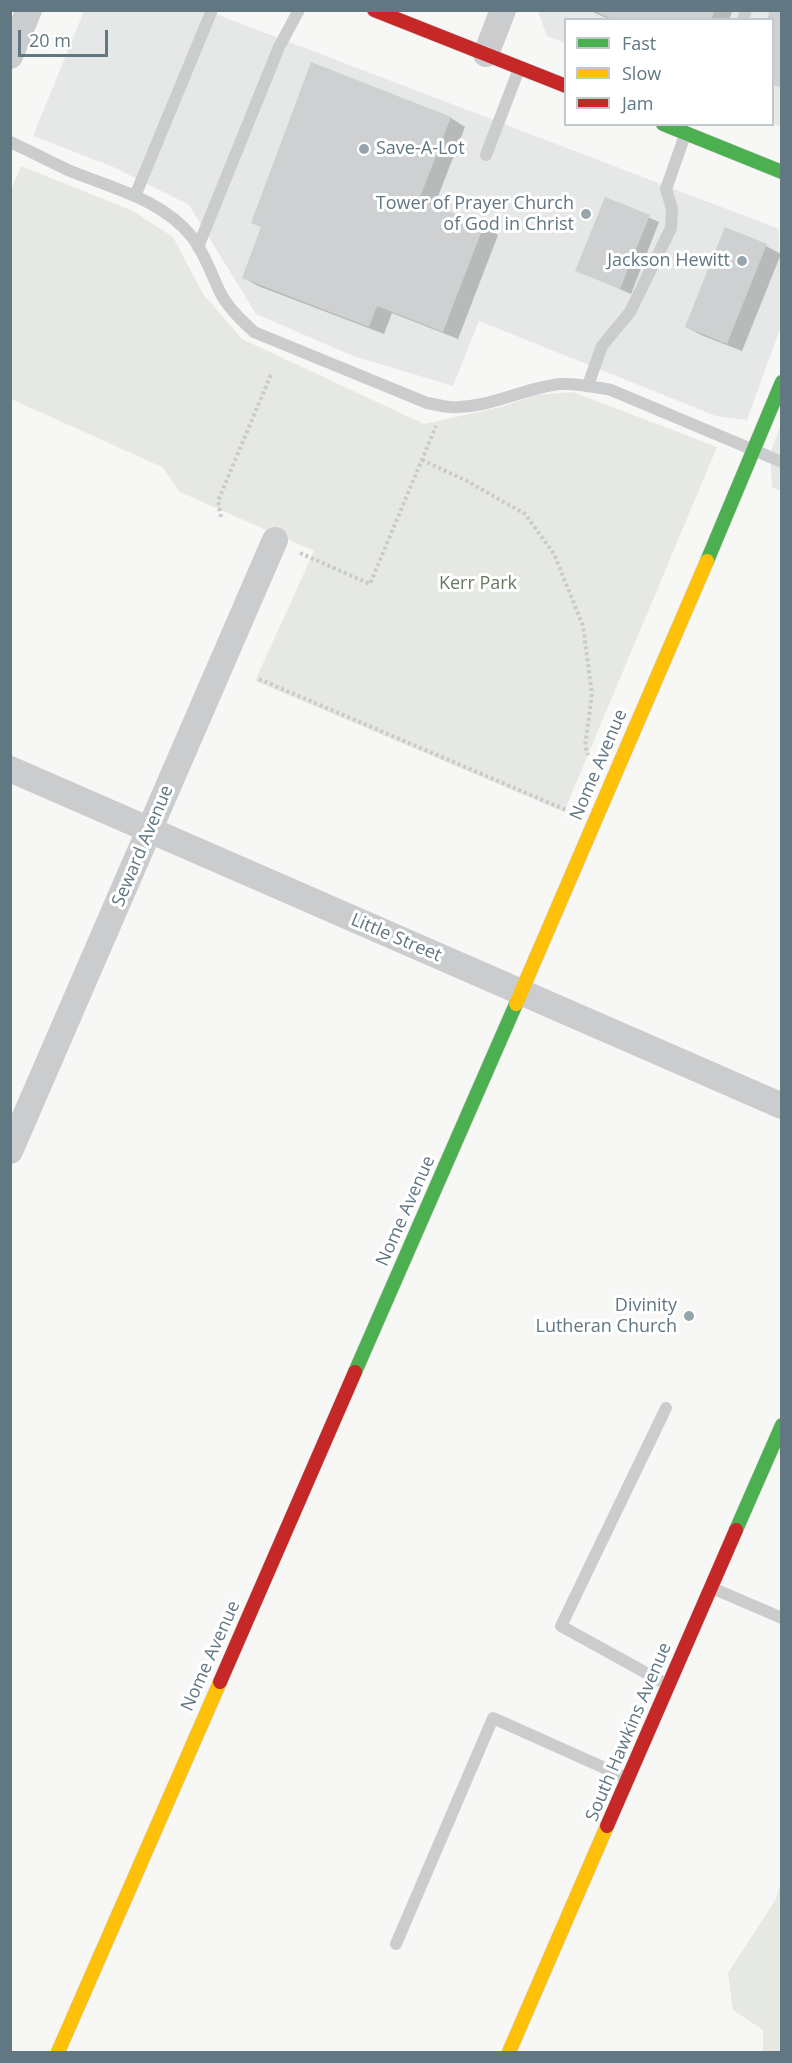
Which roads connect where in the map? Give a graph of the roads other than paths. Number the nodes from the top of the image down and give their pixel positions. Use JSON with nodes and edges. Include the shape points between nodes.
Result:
{"nodes":[{"id":1,"x":29,"y":10,"type":"edge"},
{"id":2,"x":212,"y":10,"type":"edge"},
{"id":3,"x":299,"y":10,"type":"edge"},
{"id":4,"x":374,"y":10,"type":"edge"},
{"id":5,"x":503,"y":10,"type":"edge"},
{"id":6,"x":486,"y":54,"type":"junction"},
{"id":7,"x":10,"y":56,"type":"edge"},
{"id":8,"x":519,"y":68,"type":"junction"},
{"id":9,"x":564,"y":85,"type":"edge"},
{"id":10,"x":668,"y":126,"type":"edge"},
{"id":11,"x":702,"y":126,"type":"edge"},
{"id":12,"x":692,"y":136,"type":"junction"},
{"id":13,"x":10,"y":142,"type":"edge"},
{"id":14,"x":486,"y":155,"type":"dead end"},
{"id":15,"x":782,"y":172,"type":"edge"},
{"id":16,"x":135,"y":196,"type":"junction"},
{"id":17,"x":198,"y":247,"type":"junction"},
{"id":18,"x":782,"y":382,"type":"edge"},
{"id":19,"x":588,"y":385,"type":"junction"},
{"id":20,"x":754,"y":451,"type":"junction"},
{"id":21,"x":782,"y":462,"type":"edge"},
{"id":22,"x":275,"y":540,"type":"road end"},
{"id":23,"x":10,"y":769,"type":"edge"},
{"id":24,"x":150,"y":831,"type":"junction"},
{"id":25,"x":520,"y":992,"type":"junction"},
{"id":26,"x":782,"y":1106,"type":"edge"},
{"id":27,"x":10,"y":1151,"type":"edge"},
{"id":28,"x":666,"y":1408,"type":"dead end"},
{"id":29,"x":782,"y":1425,"type":"edge"},
{"id":30,"x":711,"y":1587,"type":"junction"},
{"id":31,"x":782,"y":1618,"type":"edge"},
{"id":32,"x":669,"y":1685,"type":"junction"},
{"id":33,"x":628,"y":1779,"type":"junction"},
{"id":34,"x":396,"y":1944,"type":"dead end"},
{"id":35,"x":58,"y":2052,"type":"edge"},
{"id":36,"x":509,"y":2052,"type":"edge"}],
"edges":[{"from":1,"to":7,"type":"street"},
{"from":2,"to":16,"type":"lane"},
{"from":3,"to":17,"type":"lane","via":[[279,47]]},
{"from":4,"to":6,"type":"street"},
{"from":5,"to":6,"type":"street"},
{"from":6,"to":8,"type":"street"},
{"from":8,"to":9,"type":"street"},
{"from":8,"to":14,"type":"lane"},
{"from":10,"to":12,"type":"street"},
{"from":11,"to":12,"type":"lane"},
{"from":12,"to":15,"type":"street"},
{"from":12,"to":19,"type":"lane","via":[[666,189],[672,209],[671,228],[630,312],[602,345]]},
{"from":13,"to":16,"type":"lane"},
{"from":16,"to":17,"type":"lane","via":[[175,220]]},
{"from":17,"to":19,"type":"lane","via":[[220,292],[254,332],[427,403],[477,404],[535,388]]},
{"from":18,"to":20,"type":"street","name":"Nome Avenue"},
{"from":19,"to":20,"type":"lane","via":[[611,390]]},
{"from":20,"to":21,"type":"lane"},
{"from":20,"to":25,"type":"street","name":"Nome Avenue"},
{"from":22,"to":24,"type":"street","name":"Seward Avenue"},
{"from":23,"to":24,"type":"street","name":"Little Street"},
{"from":24,"to":25,"type":"street","name":"Little Street"},
{"from":24,"to":27,"type":"street","name":"Seward Avenue"},
{"from":25,"to":26,"type":"street","name":"Little Street"},
{"from":25,"to":35,"type":"street","name":"Nome Avenue"},
{"from":28,"to":32,"type":"lane","via":[[561,1626]]},
{"from":29,"to":30,"type":"street","name":"South Hawkins Avenue"},
{"from":30,"to":31,"type":"lane"},
{"from":30,"to":32,"type":"street","name":"South Hawkins Avenue"},
{"from":32,"to":33,"type":"street","name":"South Hawkins Avenue"},
{"from":33,"to":34,"type":"lane","via":[[493,1718]]},
{"from":33,"to":36,"type":"street","name":"South Hawkins Avenue"}]}
